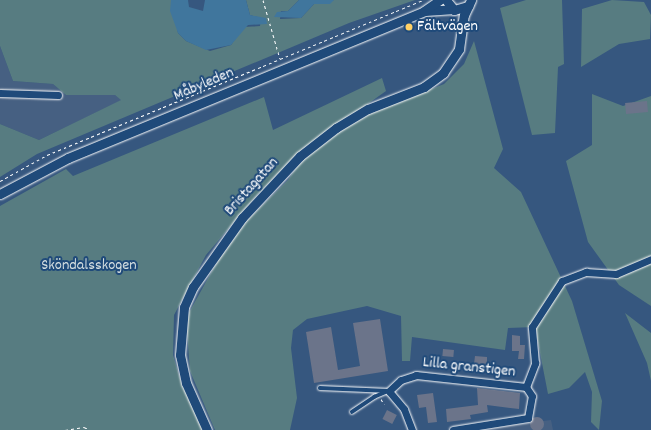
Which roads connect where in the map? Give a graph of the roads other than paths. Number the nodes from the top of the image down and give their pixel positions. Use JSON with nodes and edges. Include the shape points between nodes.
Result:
{"nodes":[{"id":1,"x":440,"y":0,"type":"edge"},
{"id":2,"x":446,"y":0,"type":"edge"},
{"id":3,"x":470,"y":2,"type":"edge"},
{"id":4,"x":452,"y":9,"type":"junction"},
{"id":5,"x":424,"y":11,"type":"junction"},
{"id":6,"x":461,"y":35,"type":"junction"},
{"id":7,"x":0,"y":93,"type":"edge"},
{"id":8,"x":58,"y":95,"type":"dead end"},
{"id":9,"x":0,"y":194,"type":"edge"},
{"id":10,"x":651,"y":259,"type":"edge"},
{"id":11,"x":526,"y":387,"type":"junction"},
{"id":12,"x":320,"y":388,"type":"dead end"},
{"id":13,"x":389,"y":391,"type":"junction"},
{"id":14,"x":352,"y":412,"type":"dead end"},
{"id":15,"x":207,"y":430,"type":"edge"},
{"id":16,"x":412,"y":430,"type":"edge"},
{"id":17,"x":453,"y":430,"type":"edge"}],
"edges":[{"from":1,"to":5,"type":"street","name":"Måbyleden"},
{"from":2,"to":4,"type":"street"},
{"from":3,"to":4,"type":"street","name":"Måbyleden"},
{"from":3,"to":6,"type":"street","name":"Bristagatan"},
{"from":4,"to":5,"type":"street","name":"Måbyleden"},
{"from":4,"to":6,"type":"street"},
{"from":5,"to":9,"type":"street","name":"Måbyleden","via":[[68,158]]},
{"from":6,"to":15,"type":"street","name":"Bristagatan","via":[[452,64],[436,80],[368,109],[336,128],[300,156],[242,218],[212,258],[184,306],[180,331],[180,355],[186,383]]},
{"from":7,"to":8,"type":"street"},
{"from":10,"to":11,"type":"street","via":[[616,274],[586,272],[562,281],[532,327],[535,362]]},
{"from":11,"to":13,"type":"street","name":"Lilla granstigen","via":[[416,375],[401,380]]},
{"from":11,"to":17,"type":"street","via":[[532,396],[528,418]]},
{"from":12,"to":13,"type":"lane"},
{"from":13,"to":14,"type":"lane","via":[[374,397]]},
{"from":13,"to":16,"type":"street","via":[[404,409]]}]}
